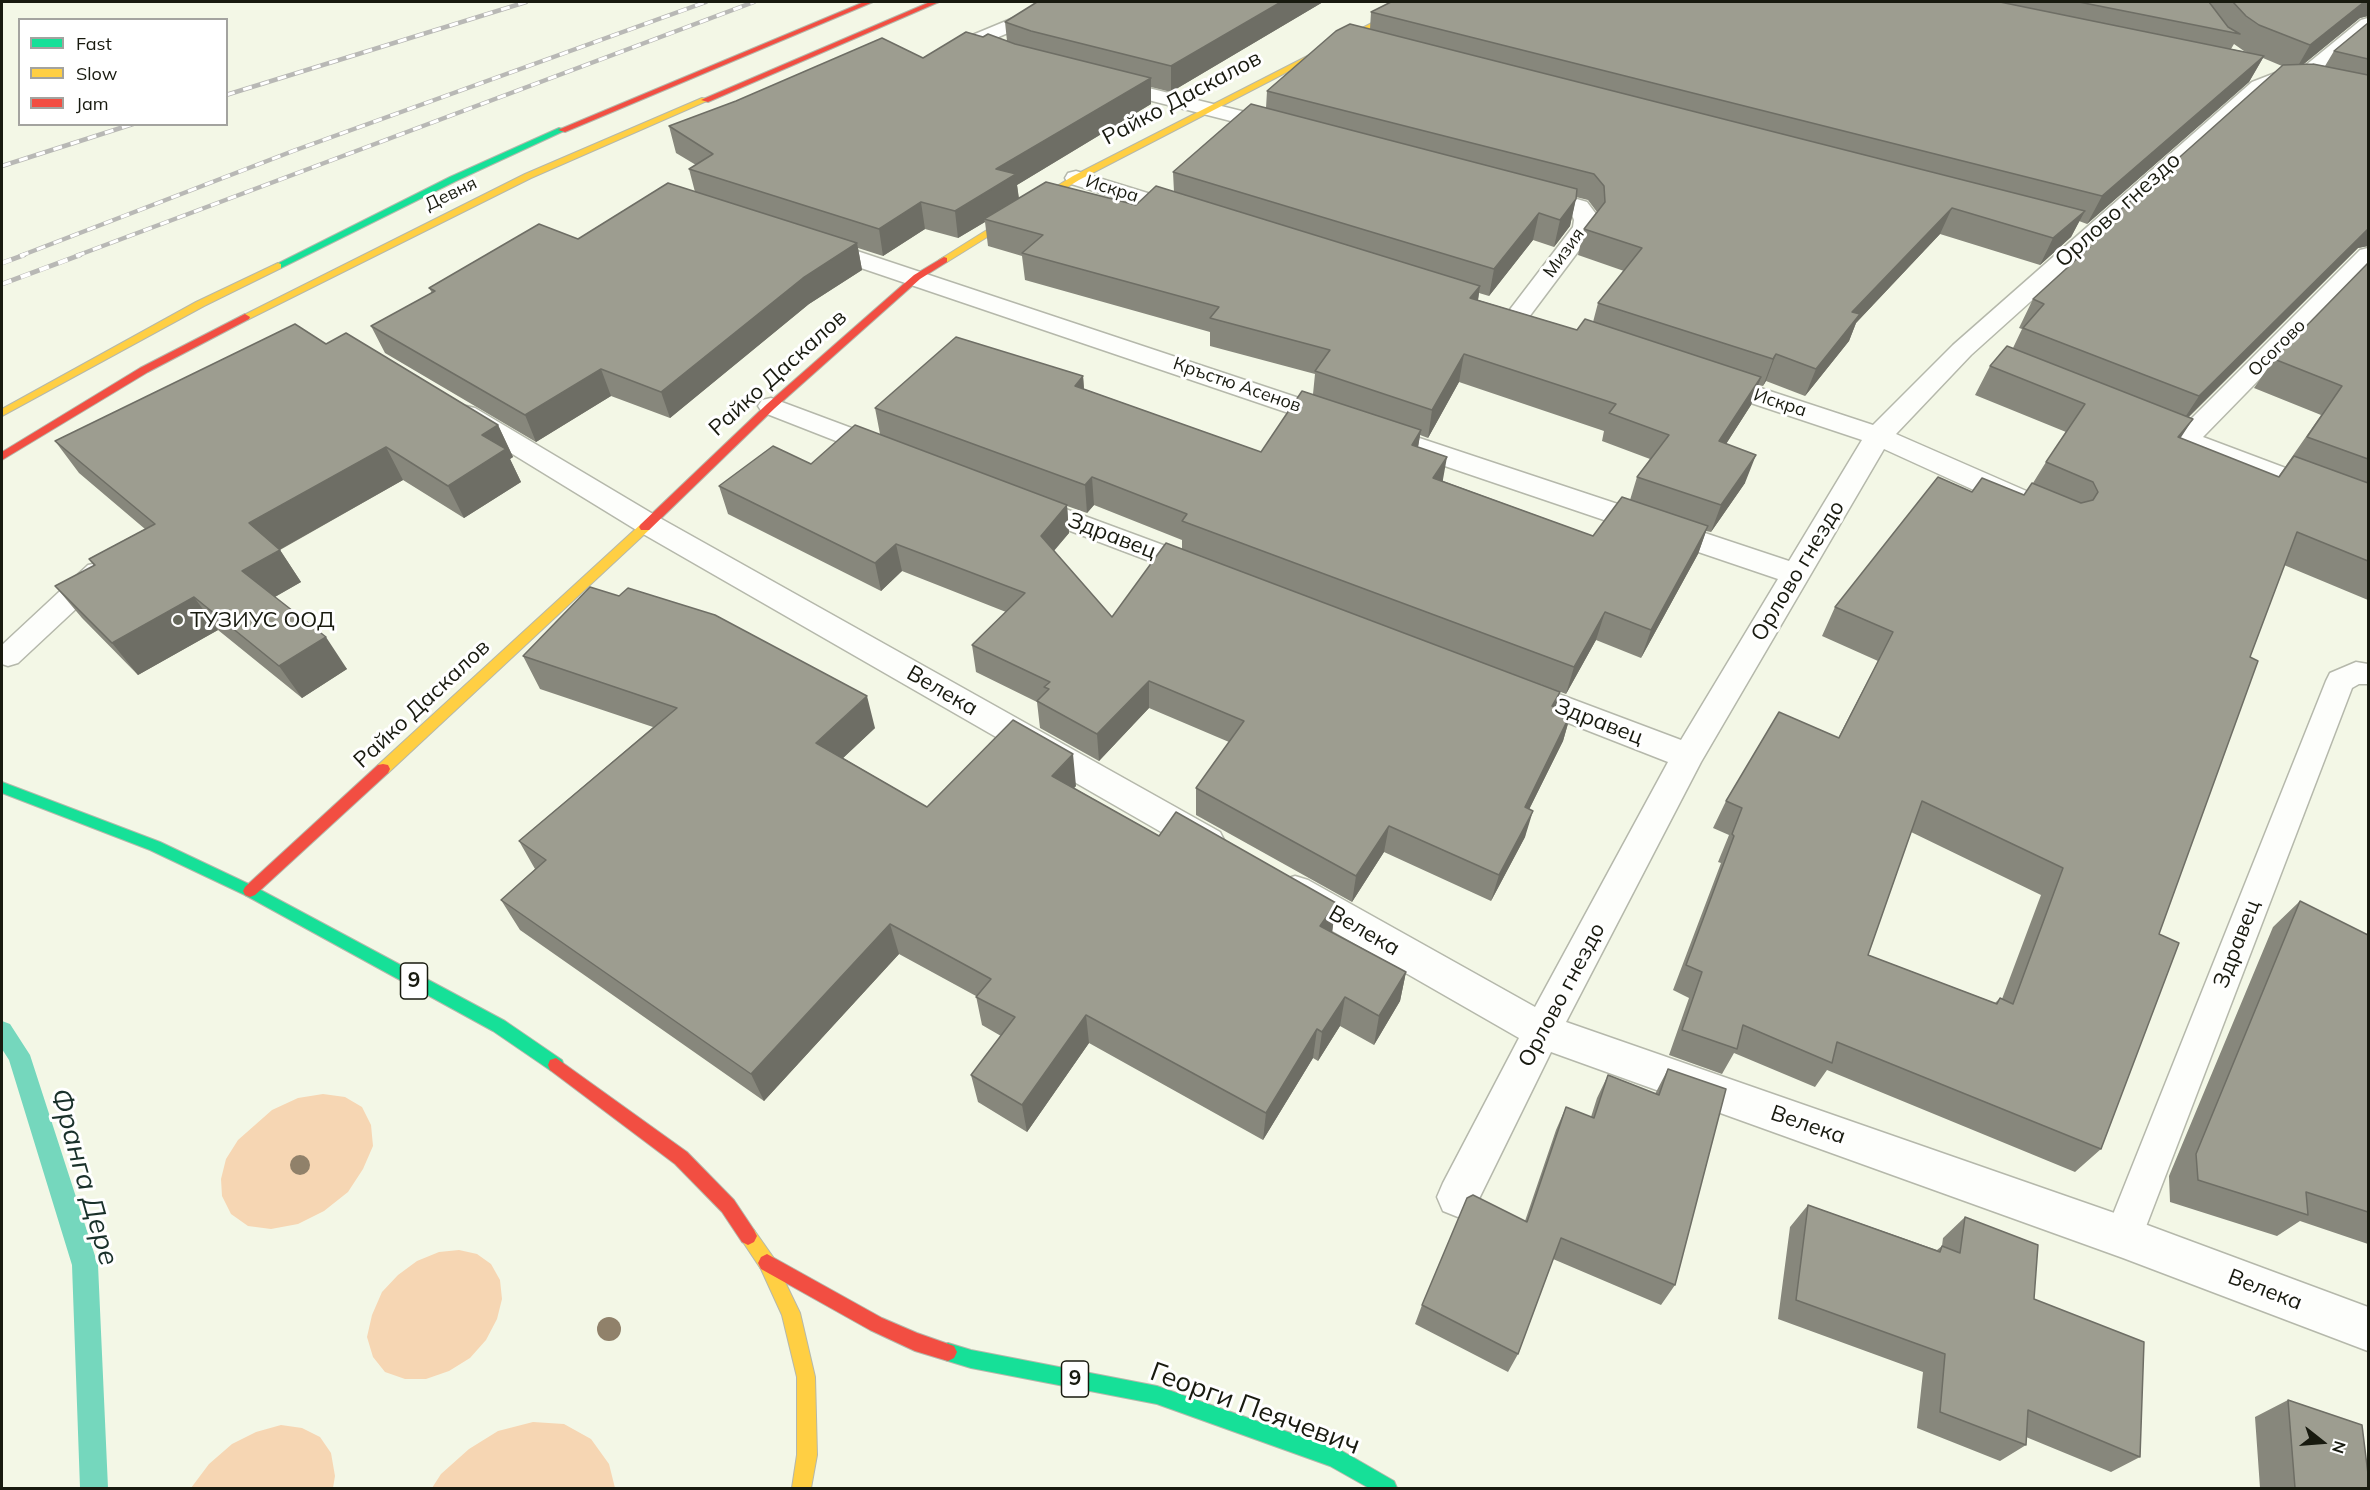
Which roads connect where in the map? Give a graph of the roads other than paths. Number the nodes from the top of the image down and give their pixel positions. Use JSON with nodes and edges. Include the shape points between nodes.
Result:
{"nodes":[{"id":1,"x":869,"y":2,"type":"edge"},
{"id":2,"x":934,"y":2,"type":"edge"},
{"id":3,"x":1066,"y":2,"type":"edge"},
{"id":4,"x":1418,"y":2,"type":"edge"},
{"id":5,"x":2368,"y":24,"type":"edge"},
{"id":6,"x":1342,"y":39,"type":"junction"},
{"id":7,"x":970,"y":43,"type":"junction"},
{"id":8,"x":1376,"y":48,"type":"edge"},
{"id":9,"x":992,"y":51,"type":"edge"},
{"id":10,"x":932,"y":57,"type":"edge"},
{"id":11,"x":2269,"y":76,"type":"junction"},
{"id":12,"x":1093,"y":80,"type":"edge"},
{"id":13,"x":2368,"y":98,"type":"edge"},
{"id":14,"x":1208,"y":109,"type":"junction"},
{"id":15,"x":1299,"y":132,"type":"edge"},
{"id":16,"x":1076,"y":178,"type":"junction"},
{"id":17,"x":1515,"y":188,"type":"edge"},
{"id":18,"x":1212,"y":220,"type":"edge"},
{"id":19,"x":791,"y":237,"type":"edge"},
{"id":20,"x":2368,"y":255,"type":"edge"},
{"id":21,"x":916,"y":277,"type":"junction"},
{"id":22,"x":1517,"y":317,"type":"edge"},
{"id":23,"x":1686,"y":372,"type":"edge"},
{"id":24,"x":435,"y":396,"type":"edge"},
{"id":25,"x":771,"y":406,"type":"junction"},
{"id":26,"x":2,"y":413,"type":"edge"},
{"id":27,"x":2140,"y":422,"type":"edge"},
{"id":28,"x":1878,"y":436,"type":"junction"},
{"id":29,"x":2185,"y":440,"type":"junction"},
{"id":30,"x":2,"y":457,"type":"edge"},
{"id":31,"x":916,"y":462,"type":"edge"},
{"id":32,"x":994,"y":491,"type":"edge"},
{"id":33,"x":2368,"y":509,"type":"edge"},
{"id":34,"x":2042,"y":510,"type":"edge"},
{"id":35,"x":648,"y":524,"type":"junction"},
{"id":36,"x":102,"y":569,"type":"edge"},
{"id":37,"x":1796,"y":574,"type":"junction"},
{"id":38,"x":1229,"y":581,"type":"edge"},
{"id":39,"x":4,"y":658,"type":"edge"},
{"id":40,"x":2368,"y":674,"type":"edge"},
{"id":41,"x":1486,"y":679,"type":"edge"},
{"id":42,"x":1688,"y":756,"type":"junction"},
{"id":43,"x":2,"y":787,"type":"edge"},
{"id":44,"x":1240,"y":860,"type":"edge"},
{"id":45,"x":1271,"y":878,"type":"edge"},
{"id":46,"x":250,"y":891,"type":"junction"},
{"id":47,"x":1542,"y":1031,"type":"junction"},
{"id":48,"x":1458,"y":1197,"type":"dead end"},
{"id":49,"x":2123,"y":1236,"type":"junction"},
{"id":50,"x":767,"y":1263,"type":"junction"},
{"id":51,"x":2368,"y":1329,"type":"edge"},
{"id":52,"x":802,"y":1488,"type":"edge"},
{"id":53,"x":1387,"y":1488,"type":"edge"}],
"edges":[{"from":1,"to":26,"type":"main road","name":"Девня","via":[[453,179],[200,304]]},
{"from":2,"to":30,"type":"main road","name":"Девня","via":[[528,176],[353,261],[144,370]]},
{"from":3,"to":7,"type":"lane"},
{"from":4,"to":6,"type":"main road","name":"Райко Даскалов"},
{"from":5,"to":11,"type":"street","name":"Орлово гнездо"},
{"from":6,"to":8,"type":"street"},
{"from":6,"to":14,"type":"main road","name":"Райко Даскалов"},
{"from":7,"to":9,"type":"street"},
{"from":7,"to":10,"type":"lane"},
{"from":11,"to":13,"type":"street"},
{"from":11,"to":28,"type":"street","name":"Орлово гнездо","via":[[2079,230],[1973,354]]},
{"from":12,"to":14,"type":"street"},
{"from":14,"to":15,"type":"street"},
{"from":14,"to":16,"type":"main road","name":"Райко Даскалов"},
{"from":16,"to":18,"type":"street","name":"Искра"},
{"from":16,"to":21,"type":"main road","name":"Райко Даскалов"},
{"from":17,"to":22,"type":"street","name":"Мизия","via":[[1579,207],[1586,214],[1584,228]]},
{"from":19,"to":21,"type":"street","name":"Кръстю Асенов"},
{"from":20,"to":29,"type":"street","name":"Осогово"},
{"from":21,"to":25,"type":"main road","name":"Райко Даскалов"},
{"from":21,"to":37,"type":"street","name":"Кръстю Асенов"},
{"from":23,"to":28,"type":"street","name":"Искра"},
{"from":24,"to":35,"type":"street","name":"Велека"},
{"from":25,"to":31,"type":"street"},
{"from":25,"to":35,"type":"main road","name":"Райко Даскалов"},
{"from":27,"to":29,"type":"street"},
{"from":28,"to":34,"type":"street","name":"Искра"},
{"from":28,"to":37,"type":"street","name":"Орлово гнездо"},
{"from":29,"to":33,"type":"street"},
{"from":32,"to":38,"type":"street","name":"Здравец"},
{"from":35,"to":44,"type":"street","name":"Велека"},
{"from":35,"to":46,"type":"main road","name":"Райко Даскалов"},
{"from":36,"to":39,"type":"lane"},
{"from":37,"to":42,"type":"street","name":"Орлово гнездо"},
{"from":40,"to":49,"type":"lane","name":"Здравец","via":[[2356,673],[2340,681]]},
{"from":41,"to":42,"type":"street","name":"Здравец"},
{"from":42,"to":47,"type":"street","name":"Орлово гнездо"},
{"from":43,"to":46,"type":"main road","number":"9","via":[[155,846]]},
{"from":45,"to":47,"type":"street","name":"Велека"},
{"from":46,"to":50,"type":"main road","number":"9","via":[[499,1026],[592,1090],[681,1158],[728,1206]]},
{"from":47,"to":48,"type":"street","name":"Орлово гнездо"},
{"from":47,"to":49,"type":"street","name":"Велека"},
{"from":49,"to":51,"type":"street","name":"Велека"},
{"from":50,"to":52,"type":"main road","number":"9","via":[[791,1313],[806,1377],[807,1455]]},
{"from":50,"to":53,"type":"main road","name":"Георги Пеячевич","number":"9","via":[[915,1342],[970,1359],[1157,1395],[1335,1458]]}]}
